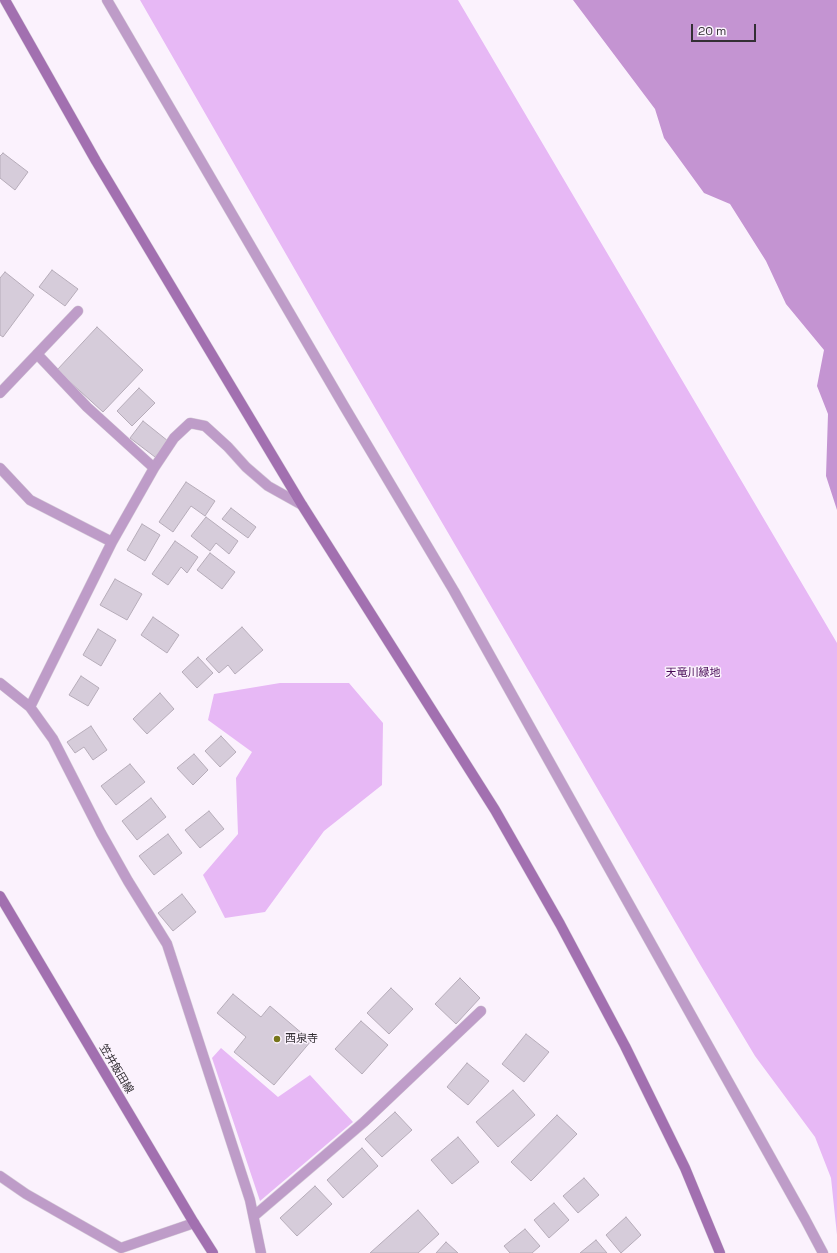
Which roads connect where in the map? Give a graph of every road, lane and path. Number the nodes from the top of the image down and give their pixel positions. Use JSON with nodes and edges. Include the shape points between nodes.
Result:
{"nodes":[{"id":1,"x":5,"y":0,"type":"edge"},
{"id":2,"x":107,"y":0,"type":"edge"},
{"id":3,"x":78,"y":311,"type":"dead end"},
{"id":4,"x":37,"y":354,"type":"junction"},
{"id":5,"x":0,"y":392,"type":"edge"},
{"id":6,"x":0,"y":468,"type":"edge"},
{"id":7,"x":154,"y":468,"type":"junction"},
{"id":8,"x":302,"y":505,"type":"junction"},
{"id":9,"x":112,"y":542,"type":"junction"},
{"id":10,"x":0,"y":683,"type":"edge"},
{"id":11,"x":30,"y":707,"type":"junction"},
{"id":12,"x":0,"y":896,"type":"edge"},
{"id":13,"x":481,"y":1011,"type":"dead end"},
{"id":14,"x":0,"y":1176,"type":"edge"},
{"id":15,"x":254,"y":1216,"type":"junction"},
{"id":16,"x":194,"y":1223,"type":"junction"},
{"id":17,"x":213,"y":1253,"type":"edge"},
{"id":18,"x":261,"y":1253,"type":"edge"},
{"id":19,"x":720,"y":1253,"type":"edge"},
{"id":20,"x":822,"y":1253,"type":"edge"}],
"edges":[{"from":1,"to":8,"type":"street","via":[[96,161]]},
{"from":2,"to":20,"type":"street","via":[[454,591]]},
{"from":3,"to":4,"type":"street"},
{"from":4,"to":5,"type":"street"},
{"from":4,"to":7,"type":"street","via":[[87,407]]},
{"from":6,"to":9,"type":"street","via":[[30,500]]},
{"from":7,"to":8,"type":"street","via":[[174,438],[190,423],[205,426],[268,486]]},
{"from":7,"to":9,"type":"street"},
{"from":8,"to":19,"type":"street","via":[[495,810],[560,924],[625,1046],[685,1168]]},
{"from":9,"to":11,"type":"street"},
{"from":10,"to":11,"type":"street"},
{"from":11,"to":15,"type":"street","via":[[53,739],[101,833],[167,944]]},
{"from":12,"to":16,"type":"street","name":"笠井飯田線"},
{"from":13,"to":15,"type":"street","via":[[364,1122]]},
{"from":14,"to":16,"type":"street","via":[[26,1194],[121,1248]]},
{"from":15,"to":18,"type":"street"},
{"from":16,"to":17,"type":"street","name":"笠井飯田線"}]}
